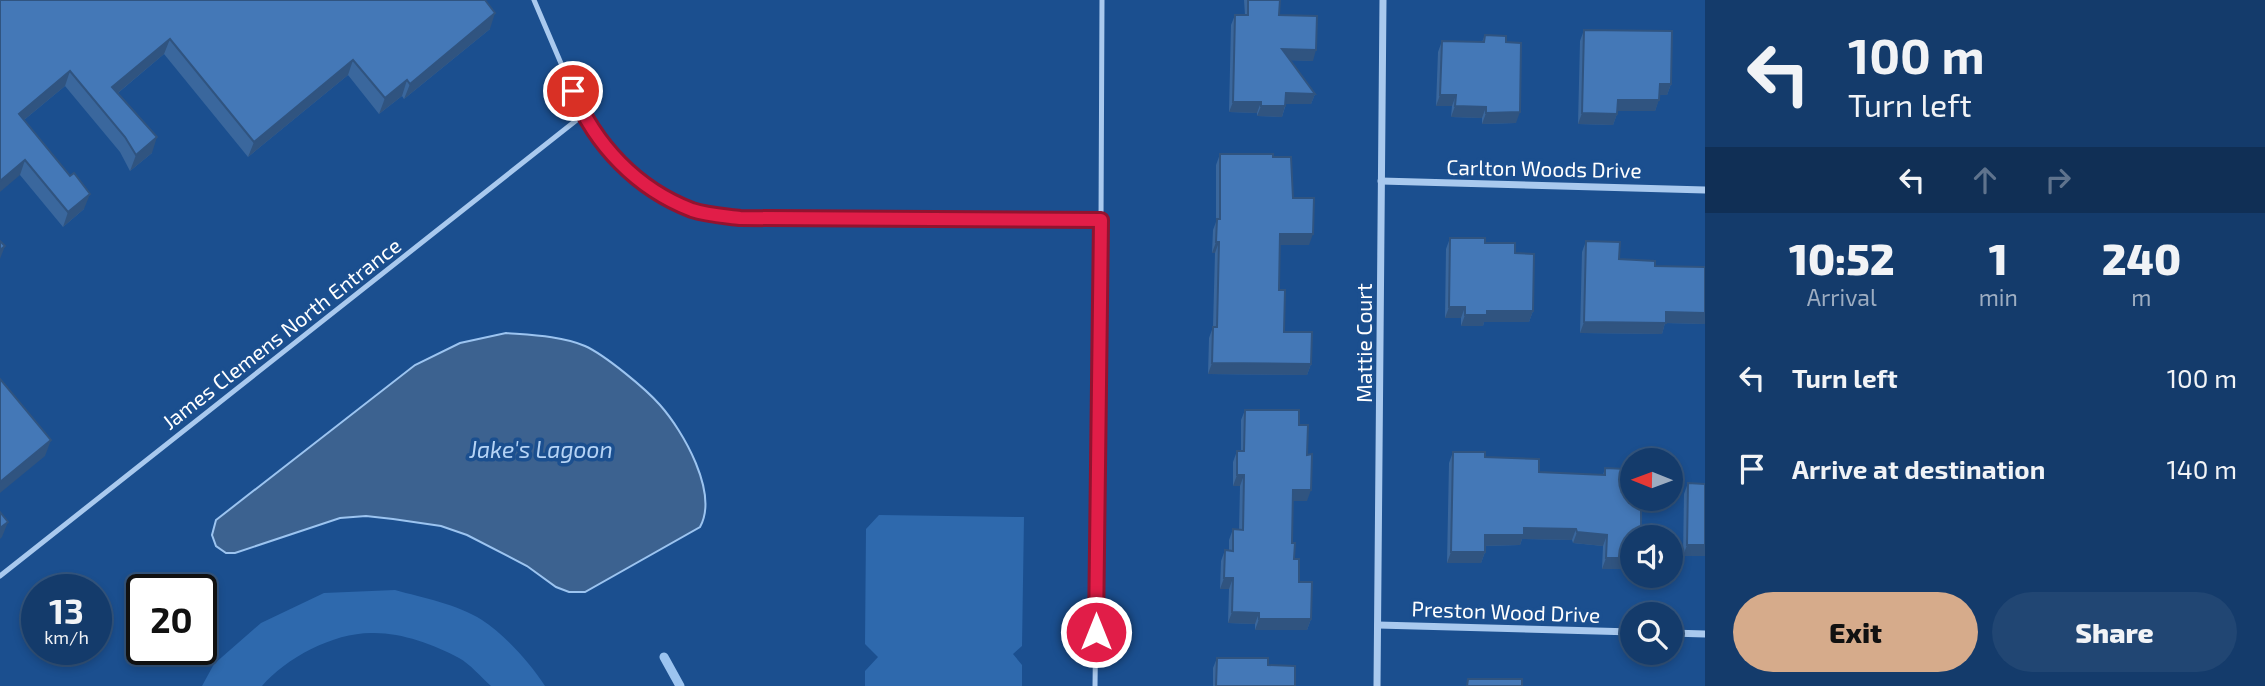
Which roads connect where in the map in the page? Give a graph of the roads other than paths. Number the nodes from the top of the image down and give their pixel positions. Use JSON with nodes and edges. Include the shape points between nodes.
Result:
{"nodes":[{"id":1,"x":534,"y":0,"type":"edge"},
{"id":2,"x":1102,"y":0,"type":"edge"},
{"id":3,"x":1383,"y":0,"type":"edge"},
{"id":4,"x":583,"y":115,"type":"junction"},
{"id":5,"x":1381,"y":181,"type":"junction"},
{"id":6,"x":1705,"y":190,"type":"edge"},
{"id":7,"x":1101,"y":220,"type":"junction"},
{"id":8,"x":0,"y":576,"type":"edge"},
{"id":9,"x":1378,"y":625,"type":"junction"},
{"id":10,"x":1620,"y":632,"type":"edge"},
{"id":11,"x":1683,"y":633,"type":"edge"},
{"id":12,"x":1705,"y":634,"type":"edge"},
{"id":13,"x":1095,"y":686,"type":"edge"},
{"id":14,"x":1377,"y":686,"type":"edge"}],
"edges":[{"from":1,"to":4,"type":"lane"},
{"from":2,"to":7,"type":"lane"},
{"from":3,"to":5,"type":"street","name":"Mattie Court"},
{"from":4,"to":7,"type":"lane","via":[[613,156],[652,191],[694,211],[740,218]]},
{"from":4,"to":8,"type":"lane","name":"James Clemens North Entrance"},
{"from":5,"to":6,"type":"street","name":"Carlton Woods Drive"},
{"from":5,"to":9,"type":"street","name":"Mattie Court"},
{"from":7,"to":13,"type":"lane"},
{"from":9,"to":10,"type":"street","name":"Preston Wood Drive"},
{"from":9,"to":14,"type":"street","name":"Mattie Court"},
{"from":11,"to":12,"type":"street"}]}
